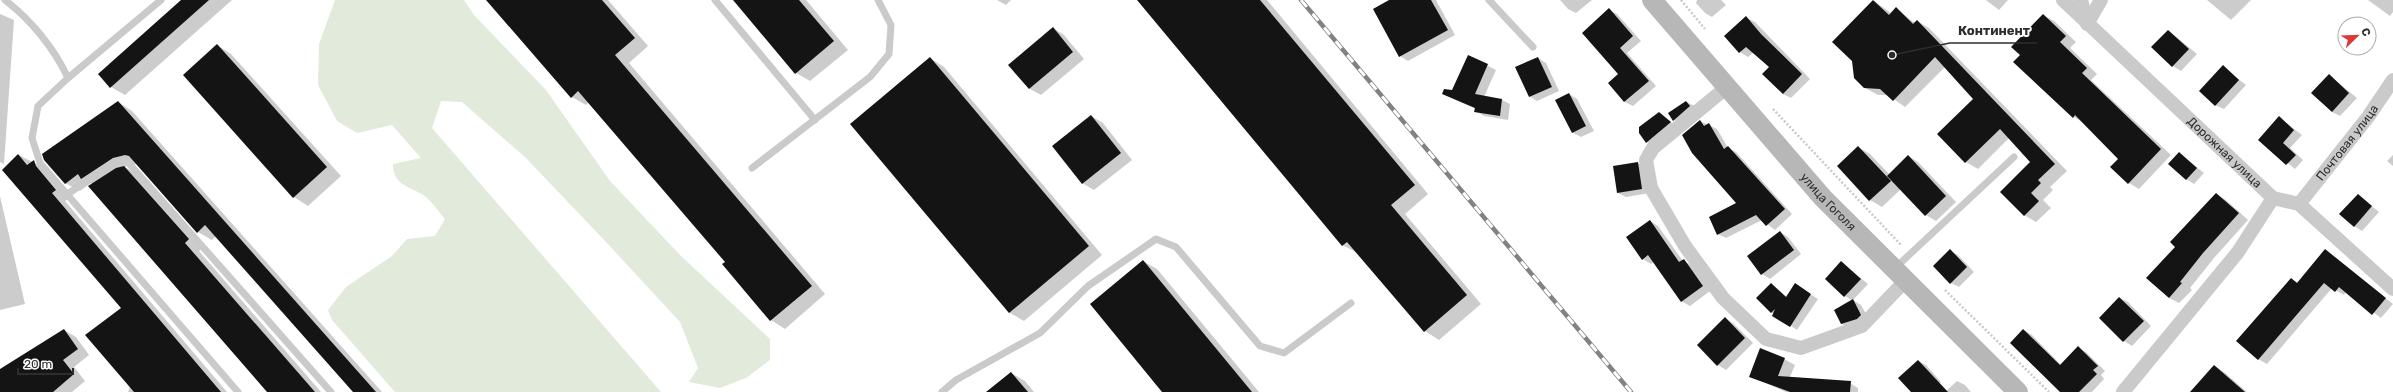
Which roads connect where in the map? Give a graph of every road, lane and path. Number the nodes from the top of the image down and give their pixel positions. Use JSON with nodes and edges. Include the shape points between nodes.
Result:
{"nodes":[{"id":1,"x":5,"y":0,"type":"edge"},
{"id":2,"x":162,"y":0,"type":"edge"},
{"id":3,"x":715,"y":0,"type":"edge"},
{"id":4,"x":878,"y":0,"type":"edge"},
{"id":5,"x":1489,"y":0,"type":"edge"},
{"id":6,"x":1652,"y":0,"type":"edge"},
{"id":7,"x":1681,"y":0,"type":"edge"},
{"id":8,"x":2064,"y":0,"type":"edge"},
{"id":9,"x":2081,"y":0,"type":"edge"},
{"id":10,"x":2101,"y":0,"type":"edge"},
{"id":11,"x":2087,"y":24,"type":"junction"},
{"id":12,"x":1706,"y":30,"type":"dead end"},
{"id":13,"x":1533,"y":47,"type":"dead end"},
{"id":14,"x":68,"y":78,"type":"junction"},
{"id":15,"x":2393,"y":80,"type":"edge"},
{"id":16,"x":1727,"y":86,"type":"junction"},
{"id":17,"x":1772,"y":107,"type":"dead end"},
{"id":18,"x":815,"y":120,"type":"junction"},
{"id":19,"x":2014,"y":157,"type":"dead end"},
{"id":20,"x":752,"y":168,"type":"dead end"},
{"id":21,"x":66,"y":195,"type":"junction"},
{"id":22,"x":2272,"y":198,"type":"junction"},
{"id":23,"x":2299,"y":204,"type":"junction"},
{"id":24,"x":1910,"y":255,"type":"junction"},
{"id":25,"x":1900,"y":275,"type":"junction"},
{"id":26,"x":1942,"y":286,"type":"dead end"},
{"id":27,"x":2393,"y":289,"type":"edge"},
{"id":28,"x":1351,"y":302,"type":"dead end"},
{"id":29,"x":238,"y":392,"type":"edge"},
{"id":30,"x":332,"y":392,"type":"edge"},
{"id":31,"x":942,"y":392,"type":"edge"},
{"id":32,"x":2018,"y":392,"type":"edge"},
{"id":33,"x":2049,"y":392,"type":"edge"},
{"id":34,"x":2124,"y":392,"type":"edge"}],
"edges":[{"from":1,"to":14,"type":"lane","via":[[18,10],[47,44],[58,58]]},
{"from":2,"to":14,"type":"lane"},
{"from":3,"to":18,"type":"lane"},
{"from":4,"to":18,"type":"lane","via":[[891,25],[889,54],[870,77]]},
{"from":5,"to":13,"type":"lane"},
{"from":6,"to":16,"type":"main road","name":"улица Гоголя"},
{"from":7,"to":12,"type":"path"},
{"from":8,"to":11,"type":"street","name":"Дорожная улица"},
{"from":9,"to":11,"type":"street"},
{"from":10,"to":11,"type":"street"},
{"from":11,"to":22,"type":"street","name":"Дорожная улица"},
{"from":14,"to":21,"type":"lane","via":[[38,106],[32,138],[40,163]]},
{"from":15,"to":23,"type":"street","name":"Почтовая улица","via":[[2368,117]]},
{"from":16,"to":25,"type":"main road","name":"улица Гоголя","via":[[1823,198]]},
{"from":16,"to":25,"type":"street","via":[[1653,148],[1646,160],[1651,188],[1685,246],[1723,298],[1766,340],[1801,348],[1862,326]]},
{"from":17,"to":24,"type":"path"},
{"from":18,"to":20,"type":"lane"},
{"from":19,"to":24,"type":"lane"},
{"from":21,"to":29,"type":"lane"},
{"from":21,"to":30,"type":"lane","via":[[114,163],[126,160]]},
{"from":22,"to":23,"type":"street"},
{"from":22,"to":34,"type":"street","via":[[2238,252]]},
{"from":23,"to":27,"type":"street"},
{"from":24,"to":25,"type":"lane"},
{"from":25,"to":32,"type":"main road","name":"улица Гоголя"},
{"from":26,"to":33,"type":"path"},
{"from":28,"to":31,"type":"lane","via":[[1284,353],[1260,346],[1176,247],[1156,239],[1088,286],[1040,333],[956,380]]}]}
